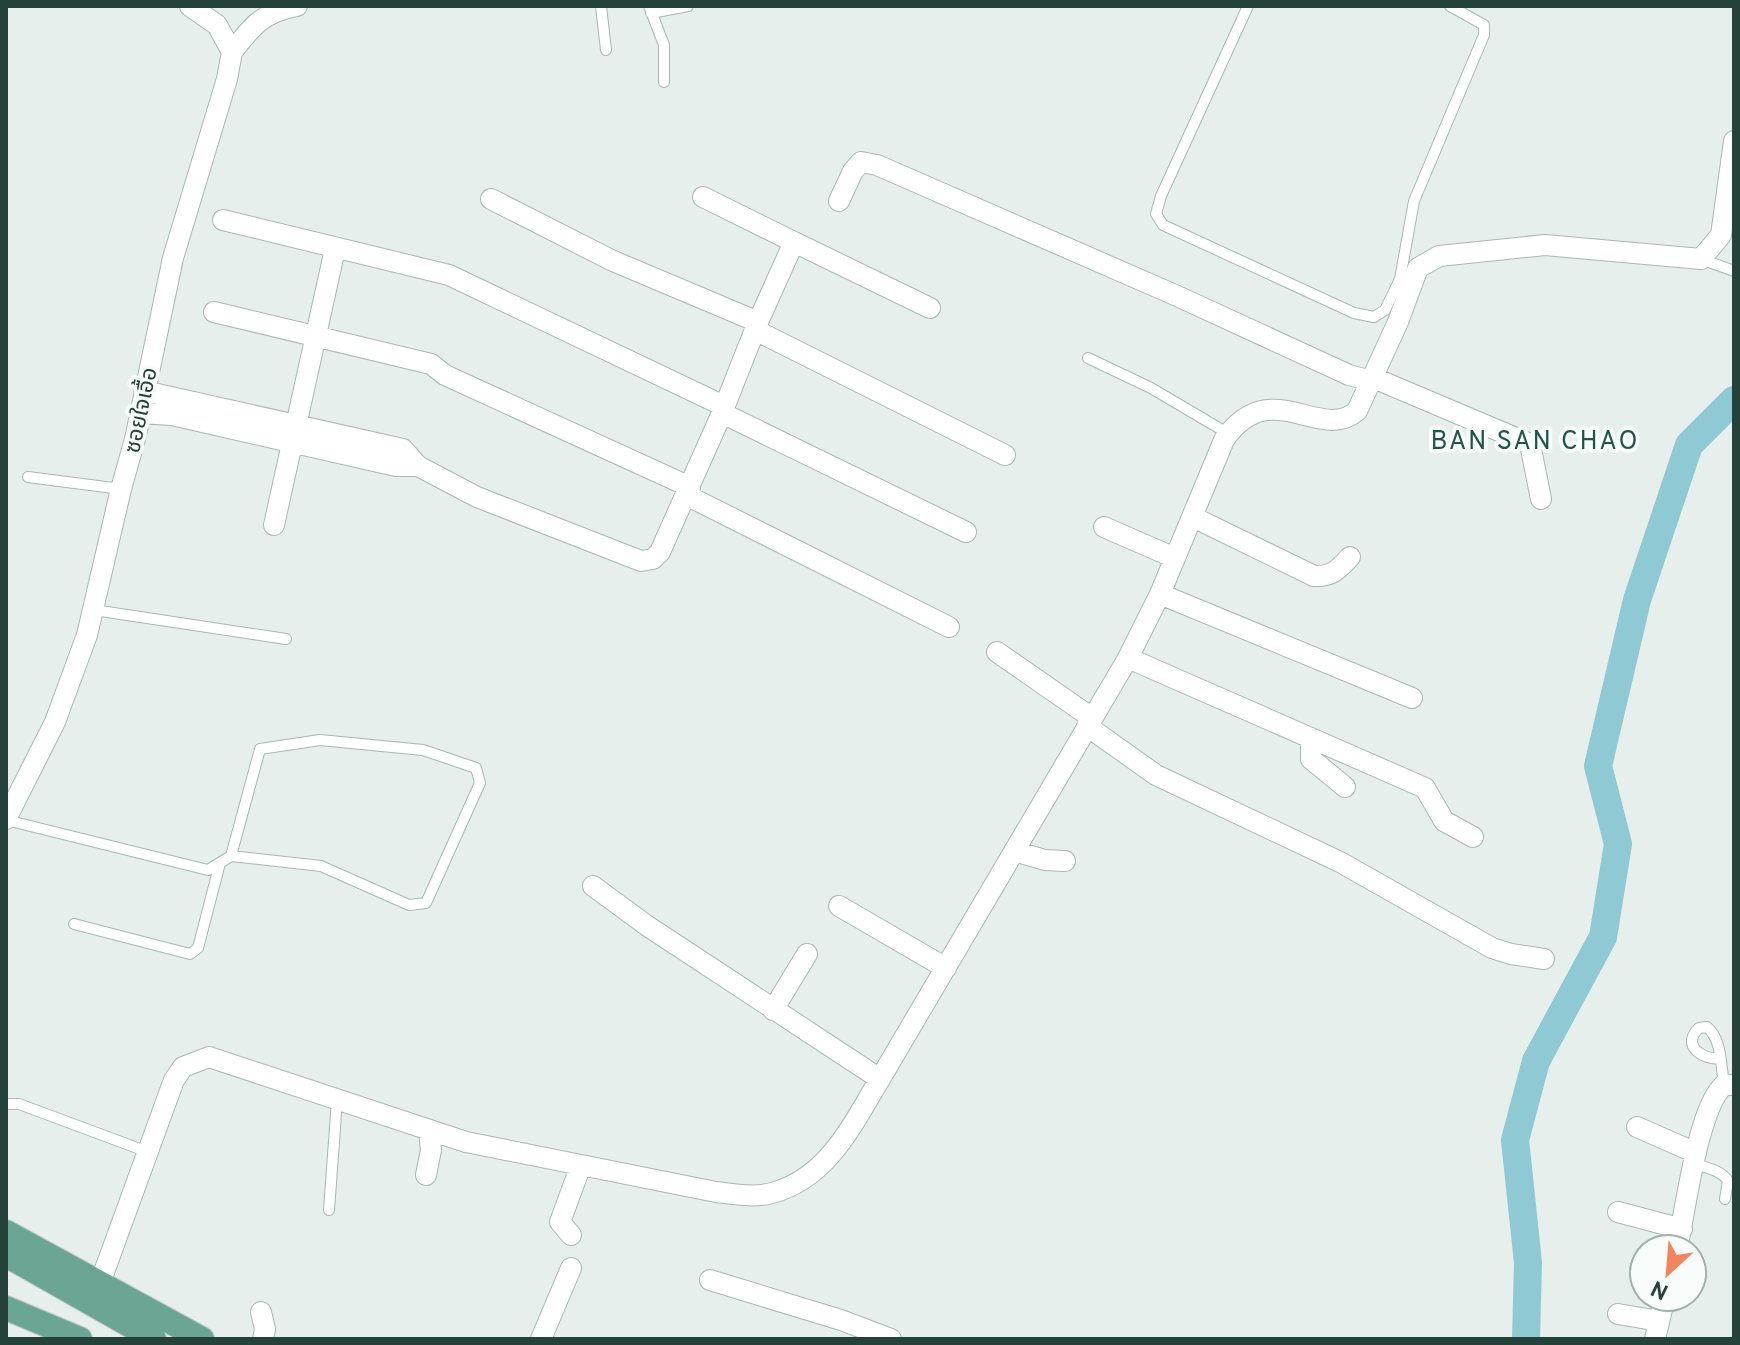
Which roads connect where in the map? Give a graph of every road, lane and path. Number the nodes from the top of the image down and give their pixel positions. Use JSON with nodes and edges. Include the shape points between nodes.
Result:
{"nodes":[{"id":1,"x":190,"y":6,"type":"edge"},
{"id":2,"x":297,"y":6,"type":"edge"},
{"id":3,"x":601,"y":6,"type":"edge"},
{"id":4,"x":688,"y":6,"type":"edge"},
{"id":5,"x":1248,"y":6,"type":"edge"},
{"id":6,"x":1450,"y":6,"type":"edge"},
{"id":7,"x":650,"y":10,"type":"edge"},
{"id":8,"x":218,"y":16,"type":"edge"},
{"id":9,"x":606,"y":50,"type":"dead end"},
{"id":10,"x":232,"y":52,"type":"junction"},
{"id":11,"x":664,"y":82,"type":"dead end"},
{"id":12,"x":1734,"y":141,"type":"edge"},
{"id":13,"x":703,"y":197,"type":"dead end"},
{"id":14,"x":491,"y":199,"type":"dead end"},
{"id":15,"x":839,"y":201,"type":"dead end"},
{"id":16,"x":223,"y":220,"type":"dead end"},
{"id":17,"x":794,"y":242,"type":"junction"},
{"id":18,"x":335,"y":249,"type":"junction"},
{"id":19,"x":1701,"y":259,"type":"junction"},
{"id":20,"x":1734,"y":271,"type":"edge"},
{"id":21,"x":930,"y":308,"type":"dead end"},
{"id":22,"x":214,"y":312,"type":"dead end"},
{"id":23,"x":756,"y":326,"type":"junction"},
{"id":24,"x":317,"y":337,"type":"junction"},
{"id":25,"x":1088,"y":358,"type":"dead end"},
{"id":26,"x":1371,"y":381,"type":"junction"},
{"id":27,"x":144,"y":391,"type":"junction"},
{"id":28,"x":723,"y":409,"type":"junction"},
{"id":29,"x":141,"y":413,"type":"junction"},
{"id":30,"x":293,"y":434,"type":"junction"},
{"id":31,"x":1229,"y":434,"type":"junction"},
{"id":32,"x":1005,"y":455,"type":"dead end"},
{"id":33,"x":28,"y":477,"type":"dead end"},
{"id":34,"x":121,"y":489,"type":"junction"},
{"id":35,"x":688,"y":491,"type":"junction"},
{"id":36,"x":1541,"y":499,"type":"dead end"},
{"id":37,"x":1193,"y":517,"type":"junction"},
{"id":38,"x":274,"y":525,"type":"dead end"},
{"id":39,"x":1104,"y":527,"type":"dead end"},
{"id":40,"x":966,"y":532,"type":"dead end"},
{"id":41,"x":1350,"y":557,"type":"dead end"},
{"id":42,"x":1175,"y":558,"type":"junction"},
{"id":43,"x":1160,"y":594,"type":"junction"},
{"id":44,"x":94,"y":610,"type":"junction"},
{"id":45,"x":949,"y":627,"type":"dead end"},
{"id":46,"x":286,"y":639,"type":"dead end"},
{"id":47,"x":997,"y":652,"type":"dead end"},
{"id":48,"x":1128,"y":658,"type":"junction"},
{"id":49,"x":1412,"y":698,"type":"dead end"},
{"id":50,"x":1090,"y":722,"type":"junction"},
{"id":51,"x":1311,"y":738,"type":"junction"},
{"id":52,"x":1345,"y":787,"type":"dead end"},
{"id":53,"x":6,"y":819,"type":"edge"},
{"id":54,"x":1473,"y":837,"type":"dead end"},
{"id":55,"x":1014,"y":851,"type":"junction"},
{"id":56,"x":231,"y":856,"type":"junction"},
{"id":57,"x":1065,"y":861,"type":"dead end"},
{"id":58,"x":220,"y":863,"type":"junction"},
{"id":59,"x":593,"y":886,"type":"dead end"},
{"id":60,"x":839,"y":906,"type":"dead end"},
{"id":61,"x":74,"y":924,"type":"dead end"},
{"id":62,"x":807,"y":954,"type":"dead end"},
{"id":63,"x":1544,"y":959,"type":"dead end"},
{"id":64,"x":946,"y":968,"type":"junction"},
{"id":65,"x":773,"y":1010,"type":"junction"},
{"id":66,"x":1720,"y":1059,"type":"dead end"},
{"id":67,"x":880,"y":1079,"type":"junction"},
{"id":68,"x":1729,"y":1085,"type":"edge"},
{"id":69,"x":337,"y":1100,"type":"junction"},
{"id":70,"x":6,"y":1104,"type":"edge"},
{"id":71,"x":1637,"y":1127,"type":"dead end"},
{"id":72,"x":429,"y":1131,"type":"junction"},
{"id":73,"x":148,"y":1152,"type":"junction"},
{"id":74,"x":1696,"y":1159,"type":"junction"},
{"id":75,"x":581,"y":1165,"type":"junction"},
{"id":76,"x":426,"y":1175,"type":"dead end"},
{"id":77,"x":1725,"y":1199,"type":"dead end"},
{"id":78,"x":329,"y":1210,"type":"dead end"},
{"id":79,"x":1618,"y":1212,"type":"dead end"},
{"id":80,"x":1682,"y":1229,"type":"junction"},
{"id":81,"x":6,"y":1232,"type":"edge"},
{"id":82,"x":1681,"y":1233,"type":"edge"},
{"id":83,"x":571,"y":1235,"type":"dead end"},
{"id":84,"x":8,"y":1256,"type":"edge"},
{"id":85,"x":51,"y":1257,"type":"junction"},
{"id":86,"x":571,"y":1268,"type":"dead end"},
{"id":87,"x":710,"y":1280,"type":"dead end"},
{"id":88,"x":100,"y":1283,"type":"junction"},
{"id":89,"x":135,"y":1302,"type":"junction"},
{"id":90,"x":6,"y":1308,"type":"edge"},
{"id":91,"x":261,"y":1312,"type":"dead end"},
{"id":92,"x":1618,"y":1314,"type":"dead end"},
{"id":93,"x":1657,"y":1330,"type":"edge"},
{"id":94,"x":80,"y":1339,"type":"edge"},
{"id":95,"x":154,"y":1339,"type":"edge"},
{"id":96,"x":182,"y":1339,"type":"edge"},
{"id":97,"x":202,"y":1339,"type":"edge"},
{"id":98,"x":263,"y":1339,"type":"edge"},
{"id":99,"x":541,"y":1339,"type":"edge"},
{"id":100,"x":891,"y":1339,"type":"edge"}],
"edges":[{"from":1,"to":8,"type":"street"},
{"from":2,"to":10,"type":"street","via":[[259,20]]},
{"from":3,"to":9,"type":"lane"},
{"from":4,"to":7,"type":"lane"},
{"from":5,"to":6,"type":"lane","via":[[1156,214],[1163,225],[1211,249],[1354,313],[1374,317],[1385,310],[1400,279],[1414,201],[1484,35],[1484,25]]},
{"from":7,"to":11,"type":"lane","via":[[664,45]]},
{"from":8,"to":10,"type":"street"},
{"from":10,"to":27,"type":"street","name":"ซอยใจเอื้อ","via":[[183,218]]},
{"from":12,"to":19,"type":"street","via":[[1721,235]]},
{"from":13,"to":17,"type":"street"},
{"from":14,"to":23,"type":"street"},
{"from":15,"to":26,"type":"street","via":[[853,171],[868,161]]},
{"from":16,"to":18,"type":"street"},
{"from":17,"to":21,"type":"street"},
{"from":17,"to":23,"type":"street"},
{"from":18,"to":24,"type":"street"},
{"from":18,"to":28,"type":"street","via":[[449,275]]},
{"from":19,"to":20,"type":"lane"},
{"from":19,"to":26,"type":"street","via":[[1545,245],[1439,256],[1418,268]]},
{"from":22,"to":24,"type":"street"},
{"from":23,"to":28,"type":"street"},
{"from":23,"to":32,"type":"street"},
{"from":24,"to":30,"type":"street"},
{"from":24,"to":35,"type":"street","via":[[431,364]]},
{"from":25,"to":31,"type":"lane"},
{"from":26,"to":31,"type":"street","via":[[1350,417],[1263,410],[1248,415]]},
{"from":26,"to":36,"type":"street","via":[[1530,444]]},
{"from":27,"to":29,"type":"street","name":"ซอยใจเอื้อ"},
{"from":27,"to":30,"type":"street"},
{"from":28,"to":35,"type":"street"},
{"from":28,"to":40,"type":"street"},
{"from":29,"to":30,"type":"street"},
{"from":29,"to":34,"type":"street","name":"ซอยใจเอื้อ"},
{"from":30,"to":35,"type":"street","via":[[396,466],[418,466],[477,497],[641,561],[660,552]]},
{"from":30,"to":38,"type":"street"},
{"from":31,"to":37,"type":"street"},
{"from":33,"to":34,"type":"lane"},
{"from":34,"to":44,"type":"street","name":"ซอยใจเอื้อ"},
{"from":35,"to":45,"type":"street"},
{"from":37,"to":41,"type":"street","via":[[1314,576],[1326,577]]},
{"from":37,"to":42,"type":"street"},
{"from":39,"to":42,"type":"street"},
{"from":42,"to":43,"type":"street"},
{"from":43,"to":48,"type":"street"},
{"from":43,"to":49,"type":"street"},
{"from":44,"to":46,"type":"lane"},
{"from":44,"to":53,"type":"street","name":"ซอยใจเอื้อ","via":[[55,722]]},
{"from":47,"to":50,"type":"street"},
{"from":48,"to":50,"type":"street"},
{"from":48,"to":51,"type":"street"},
{"from":50,"to":55,"type":"street"},
{"from":50,"to":63,"type":"street","via":[[1156,775],[1340,862],[1492,948]]},
{"from":51,"to":52,"type":"street","via":[[1311,759]]},
{"from":51,"to":54,"type":"street","via":[[1425,788],[1444,821]]},
{"from":53,"to":58,"type":"lane","via":[[208,870]]},
{"from":55,"to":57,"type":"street"},
{"from":55,"to":64,"type":"street"},
{"from":56,"to":56,"type":"lane","via":[[260,749],[320,740],[423,750],[476,768],[480,783],[426,903],[409,905],[321,866]]},
{"from":56,"to":58,"type":"lane"},
{"from":58,"to":61,"type":"lane","via":[[198,948],[190,954]]},
{"from":59,"to":65,"type":"street"},
{"from":60,"to":64,"type":"street"},
{"from":62,"to":65,"type":"street"},
{"from":64,"to":67,"type":"street"},
{"from":65,"to":67,"type":"street"},
{"from":66,"to":68,"type":"lane"},
{"from":67,"to":75,"type":"street","via":[[837,1148],[816,1171],[770,1193],[716,1192]]},
{"from":68,"to":74,"type":"street","via":[[1715,1095]]},
{"from":69,"to":72,"type":"street"},
{"from":69,"to":73,"type":"street","via":[[209,1057],[196,1060],[174,1080]]},
{"from":69,"to":78,"type":"lane"},
{"from":70,"to":73,"type":"lane","via":[[19,1104]]},
{"from":71,"to":74,"type":"street"},
{"from":72,"to":75,"type":"street"},
{"from":72,"to":76,"type":"street"},
{"from":73,"to":88,"type":"street"},
{"from":74,"to":77,"type":"lane","via":[[1728,1181]]},
{"from":74,"to":80,"type":"street"},
{"from":75,"to":83,"type":"street","via":[[560,1222]]},
{"from":79,"to":80,"type":"street"},
{"from":80,"to":82,"type":"street"},
{"from":81,"to":85,"type":"main road"},
{"from":84,"to":85,"type":"main road"},
{"from":84,"to":95,"type":"main road"},
{"from":85,"to":88,"type":"main road"},
{"from":86,"to":99,"type":"street"},
{"from":87,"to":100,"type":"street"},
{"from":88,"to":89,"type":"main road"},
{"from":89,"to":96,"type":"main road"},
{"from":89,"to":97,"type":"main road"},
{"from":90,"to":94,"type":"main road"},
{"from":91,"to":98,"type":"street"},
{"from":92,"to":93,"type":"street"}]}
